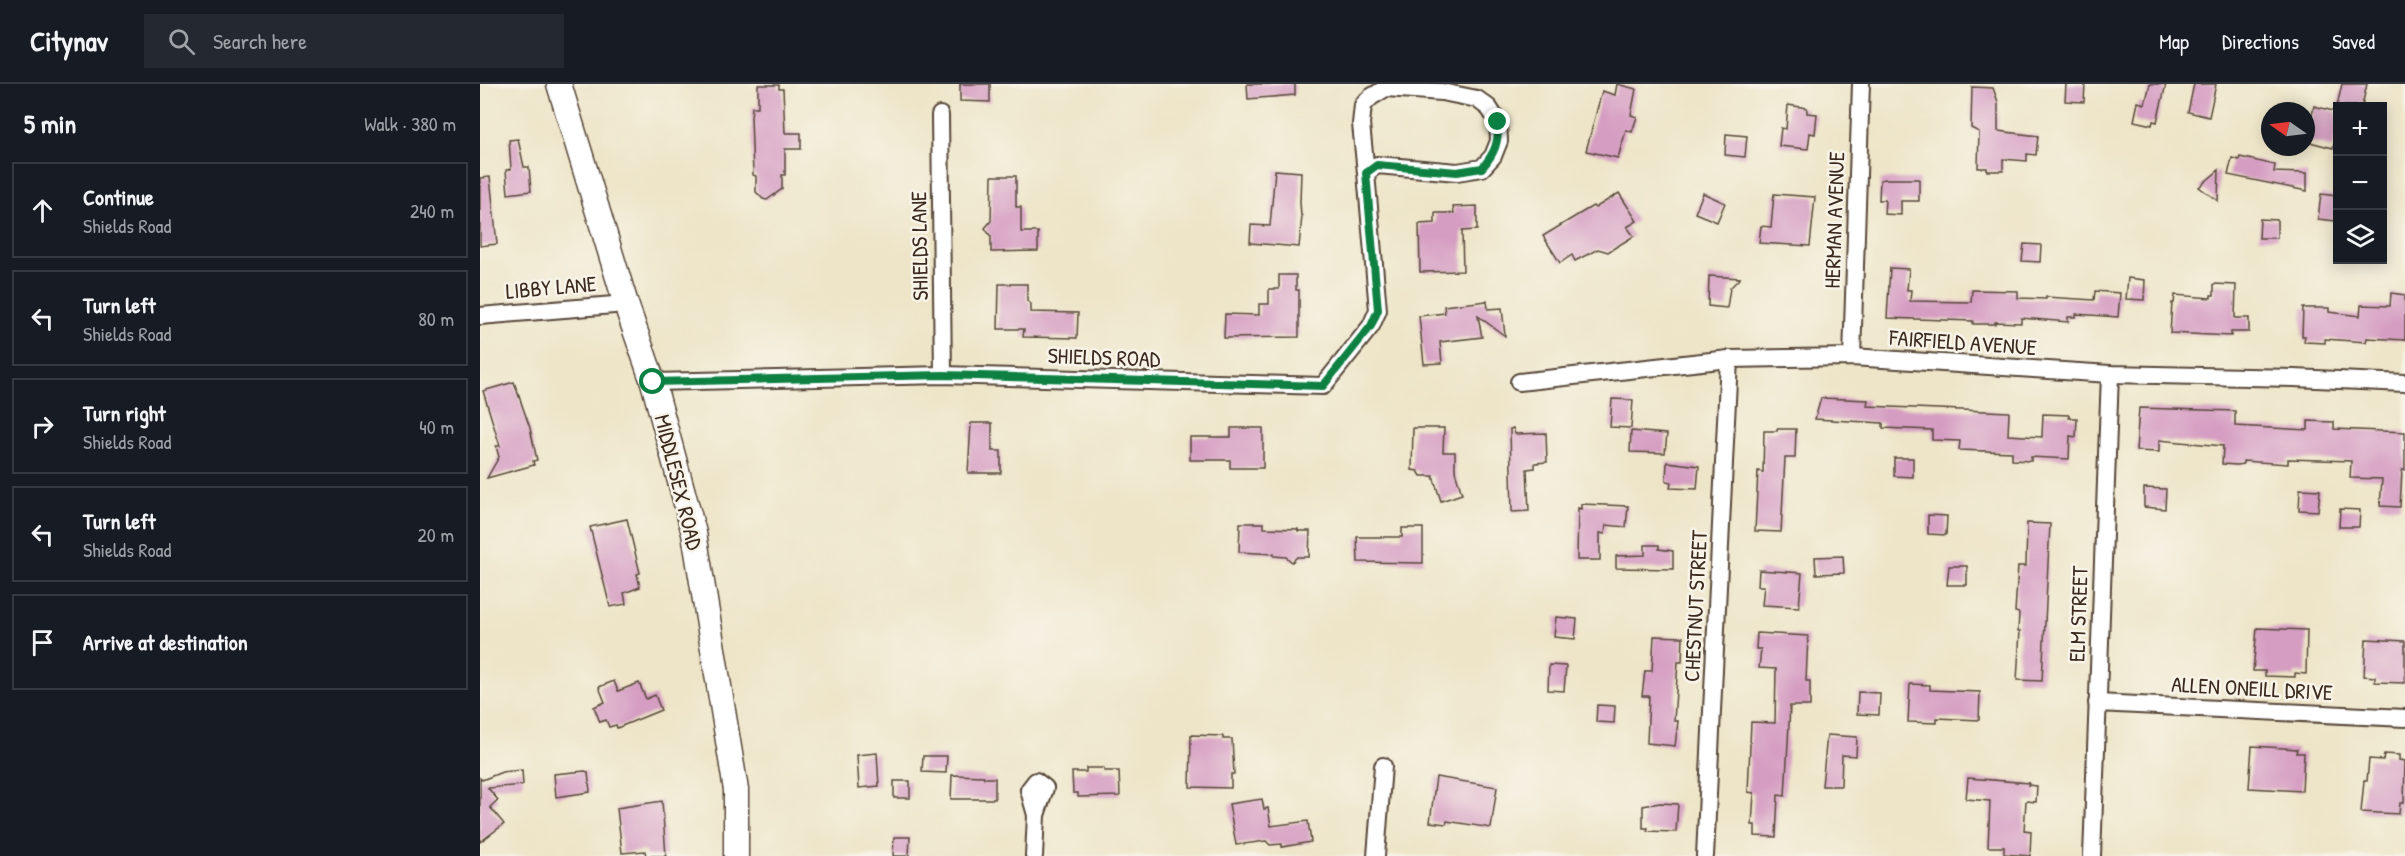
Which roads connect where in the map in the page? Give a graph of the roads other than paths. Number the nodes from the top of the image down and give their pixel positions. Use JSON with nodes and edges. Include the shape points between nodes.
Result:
{"nodes":[{"id":1,"x":559,"y":84,"type":"edge"},
{"id":2,"x":1861,"y":84,"type":"edge"},
{"id":3,"x":940,"y":116,"type":"dead end"},
{"id":4,"x":1366,"y":173,"type":"junction"},
{"id":5,"x":626,"y":304,"type":"junction"},
{"id":6,"x":480,"y":316,"type":"edge"},
{"id":7,"x":1852,"y":357,"type":"junction"},
{"id":8,"x":1729,"y":359,"type":"junction"},
{"id":9,"x":2110,"y":374,"type":"junction"},
{"id":10,"x":943,"y":375,"type":"junction"},
{"id":11,"x":653,"y":382,"type":"junction"},
{"id":12,"x":1519,"y":382,"type":"dead end"},
{"id":13,"x":2405,"y":383,"type":"edge"},
{"id":14,"x":2097,"y":703,"type":"junction"},
{"id":15,"x":2405,"y":718,"type":"edge"},
{"id":16,"x":1383,"y":766,"type":"dead end"},
{"id":17,"x":1036,"y":815,"type":"dead end"},
{"id":18,"x":736,"y":856,"type":"edge"},
{"id":19,"x":1034,"y":856,"type":"edge"},
{"id":20,"x":1376,"y":856,"type":"edge"},
{"id":21,"x":1705,"y":856,"type":"edge"},
{"id":22,"x":2092,"y":856,"type":"edge"}],
"edges":[{"from":1,"to":5,"type":"main road","name":"MIDDLESEX ROAD"},
{"from":2,"to":7,"type":"street","name":"HERMAN AVENUE"},
{"from":3,"to":10,"type":"street","name":"SHIELDS LANE"},
{"from":4,"to":4,"type":"street","name":"SHIELDS ROAD","via":[[1377,165],[1457,172],[1482,168],[1499,141],[1498,122],[1478,99],[1386,88],[1363,105]]},
{"from":4,"to":10,"type":"street","name":"SHIELDS ROAD","via":[[1378,310],[1371,326],[1323,386]]},
{"from":5,"to":6,"type":"street","name":"LIBBY LANE"},
{"from":5,"to":11,"type":"main road","name":"MIDDLESEX ROAD"},
{"from":7,"to":8,"type":"street","name":"FAIRFIELD AVENUE"},
{"from":7,"to":9,"type":"street","name":"FAIRFIELD AVENUE"},
{"from":8,"to":12,"type":"street","name":"FAIRFIELD AVENUE"},
{"from":8,"to":21,"type":"street","name":"CHESTNUT STREET"},
{"from":9,"to":13,"type":"street","name":"FAIRFIELD AVENUE"},
{"from":9,"to":14,"type":"street","name":"ELM STREET"},
{"from":10,"to":11,"type":"street","name":"SHIELDS ROAD"},
{"from":11,"to":18,"type":"main road","name":"MIDDLESEX ROAD","via":[[694,533],[736,790]]},
{"from":14,"to":15,"type":"street","name":"ALLEN ONEILL DRIVE"},
{"from":14,"to":22,"type":"street","name":"ELM STREET"},
{"from":16,"to":20,"type":"street"},
{"from":17,"to":19,"type":"street"}]}
